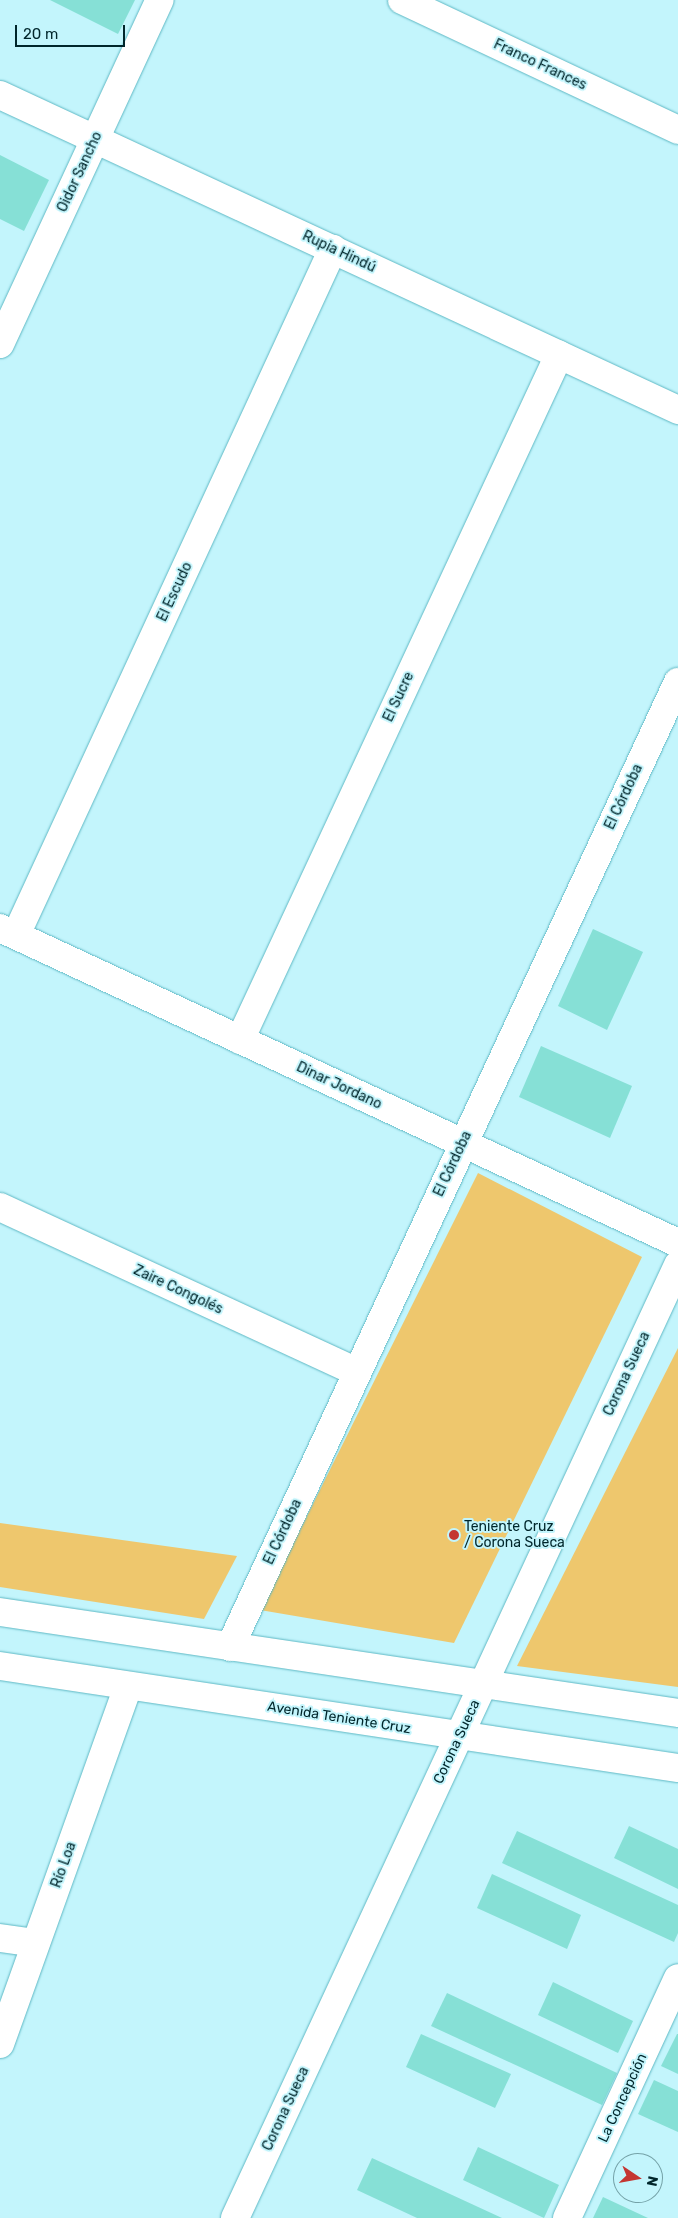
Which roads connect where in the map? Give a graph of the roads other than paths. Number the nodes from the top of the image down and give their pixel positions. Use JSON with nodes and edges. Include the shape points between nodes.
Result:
{"nodes":[{"id":1,"x":160,"y":0,"type":"edge"},
{"id":2,"x":402,"y":0,"type":"edge"},
{"id":3,"x":0,"y":95,"type":"edge"},
{"id":4,"x":678,"y":130,"type":"edge"},
{"id":5,"x":96,"y":138,"type":"junction"},
{"id":6,"x":333,"y":249,"type":"junction"},
{"id":7,"x":0,"y":344,"type":"edge"},
{"id":8,"x":559,"y":355,"type":"junction"},
{"id":9,"x":678,"y":410,"type":"edge"},
{"id":10,"x":678,"y":682,"type":"edge"},
{"id":11,"x":8,"y":932,"type":"edge"},
{"id":12,"x":240,"y":1040,"type":"junction"},
{"id":13,"x":463,"y":1143,"type":"junction"},
{"id":14,"x":0,"y":1207,"type":"edge"},
{"id":15,"x":678,"y":1243,"type":"edge"},
{"id":16,"x":678,"y":1265,"type":"edge"},
{"id":17,"x":357,"y":1372,"type":"junction"},
{"id":18,"x":0,"y":1612,"type":"edge"},
{"id":19,"x":230,"y":1647,"type":"junction"},
{"id":20,"x":0,"y":1666,"type":"edge"},
{"id":21,"x":483,"y":1685,"type":"junction"},
{"id":22,"x":128,"y":1686,"type":"junction"},
{"id":23,"x":678,"y":1713,"type":"edge"},
{"id":24,"x":459,"y":1736,"type":"junction"},
{"id":25,"x":678,"y":1768,"type":"edge"},
{"id":26,"x":0,"y":1938,"type":"edge"},
{"id":27,"x":36,"y":1944,"type":"junction"},
{"id":28,"x":678,"y":1978,"type":"edge"},
{"id":29,"x":0,"y":2044,"type":"edge"},
{"id":30,"x":235,"y":2218,"type":"edge"},
{"id":31,"x":567,"y":2218,"type":"edge"}],
"edges":[{"from":1,"to":5,"type":"street","name":"Oidor Sancho"},
{"from":2,"to":4,"type":"street","name":"Franco Frances"},
{"from":3,"to":5,"type":"street","name":"Rupia Hindú"},
{"from":5,"to":6,"type":"street","name":"Rupia Hindú"},
{"from":5,"to":7,"type":"street","name":"Oidor Sancho"},
{"from":6,"to":8,"type":"street","name":"Rupia Hindú"},
{"from":6,"to":11,"type":"street","name":"El Escudo"},
{"from":8,"to":9,"type":"street","name":"Rupia Hindú"},
{"from":8,"to":12,"type":"street","name":"El Sucre"},
{"from":10,"to":13,"type":"street","name":"El Córdoba"},
{"from":11,"to":12,"type":"street","name":"Dinar Jordano"},
{"from":12,"to":13,"type":"street","name":"Dinar Jordano"},
{"from":13,"to":15,"type":"street","name":"Dinar Jordano"},
{"from":13,"to":17,"type":"street","name":"El Córdoba"},
{"from":14,"to":17,"type":"street","name":"Zaire Congolés"},
{"from":16,"to":21,"type":"street","name":"Corona Sueca"},
{"from":17,"to":19,"type":"street","name":"El Córdoba"},
{"from":18,"to":19,"type":"street"},
{"from":19,"to":21,"type":"street"},
{"from":20,"to":22,"type":"street","name":"Avenida Teniente Cruz"},
{"from":21,"to":23,"type":"street"},
{"from":21,"to":24,"type":"street","name":"Corona Sueca"},
{"from":22,"to":24,"type":"street","name":"Avenida Teniente Cruz"},
{"from":22,"to":27,"type":"street","name":"Río Loa"},
{"from":24,"to":25,"type":"street","name":"Avenida Teniente Cruz"},
{"from":24,"to":30,"type":"street","name":"Corona Sueca"},
{"from":26,"to":27,"type":"street"},
{"from":27,"to":29,"type":"street","name":"Río Loa"},
{"from":28,"to":31,"type":"street","name":"La Concepción"}]}
